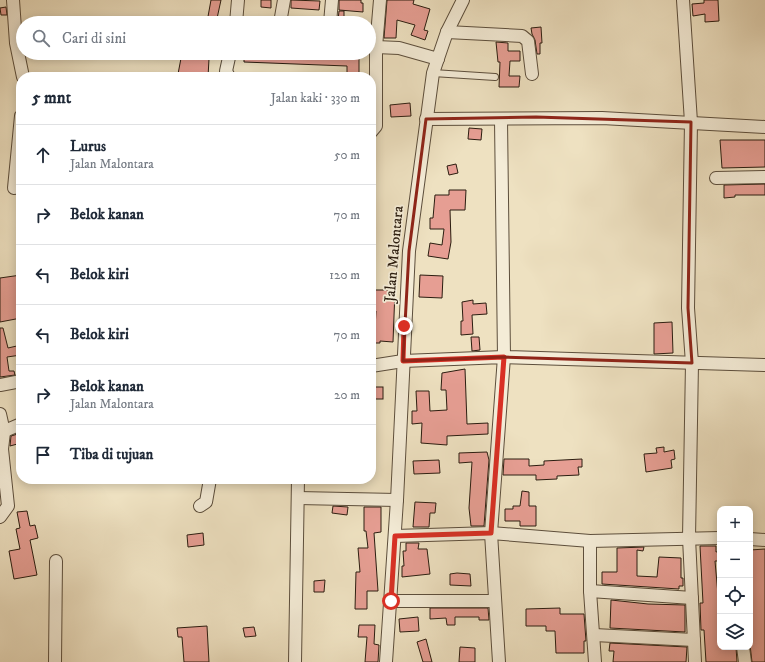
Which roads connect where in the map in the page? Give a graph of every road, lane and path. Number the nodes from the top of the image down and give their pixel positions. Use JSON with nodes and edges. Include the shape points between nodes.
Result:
{"nodes":[{"id":1,"x":13,"y":0,"type":"edge"},
{"id":2,"x":238,"y":0,"type":"edge"},
{"id":3,"x":284,"y":0,"type":"edge"},
{"id":4,"x":332,"y":0,"type":"edge"},
{"id":5,"x":380,"y":0,"type":"edge"},
{"id":6,"x":463,"y":0,"type":"edge"},
{"id":7,"x":683,"y":0,"type":"edge"},
{"id":8,"x":237,"y":16,"type":"edge"},
{"id":9,"x":281,"y":16,"type":"edge"},
{"id":10,"x":331,"y":16,"type":"edge"},
{"id":11,"x":376,"y":21,"type":"edge"},
{"id":12,"x":447,"y":32,"type":"junction"},
{"id":13,"x":16,"y":43,"type":"edge"},
{"id":14,"x":376,"y":47,"type":"edge"},
{"id":15,"x":438,"y":59,"type":"junction"},
{"id":16,"x":20,"y":60,"type":"edge"},
{"id":17,"x":228,"y":60,"type":"edge"},
{"id":18,"x":375,"y":60,"type":"edge"},
{"id":19,"x":22,"y":72,"type":"edge"},
{"id":20,"x":226,"y":72,"type":"edge"},
{"id":21,"x":375,"y":72,"type":"edge"},
{"id":22,"x":433,"y":72,"type":"junction"},
{"id":23,"x":532,"y":74,"type":"dead end"},
{"id":24,"x":495,"y":77,"type":"dead end"},
{"id":25,"x":426,"y":119,"type":"junction"},
{"id":26,"x":501,"y":120,"type":"junction"},
{"id":27,"x":691,"y":122,"type":"junction"},
{"id":28,"x":765,"y":127,"type":"edge"},
{"id":29,"x":16,"y":167,"type":"edge"},
{"id":30,"x":765,"y":177,"type":"edge"},
{"id":31,"x":716,"y":178,"type":"dead end"},
{"id":32,"x":14,"y":188,"type":"dead end"},
{"id":33,"x":504,"y":357,"type":"junction"},
{"id":34,"x":403,"y":361,"type":"junction"},
{"id":35,"x":692,"y":363,"type":"junction"},
{"id":36,"x":376,"y":365,"type":"edge"},
{"id":37,"x":765,"y":365,"type":"edge"},
{"id":38,"x":16,"y":382,"type":"edge"},
{"id":39,"x":0,"y":385,"type":"edge"},
{"id":40,"x":0,"y":414,"type":"edge"},
{"id":41,"x":16,"y":426,"type":"edge"},
{"id":42,"x":2,"y":433,"type":"edge"},
{"id":43,"x":209,"y":484,"type":"edge"},
{"id":44,"x":298,"y":484,"type":"edge"},
{"id":45,"x":298,"y":498,"type":"junction"},
{"id":46,"x":397,"y":500,"type":"junction"},
{"id":47,"x":200,"y":506,"type":"dead end"},
{"id":48,"x":0,"y":517,"type":"edge"},
{"id":49,"x":491,"y":533,"type":"junction"},
{"id":50,"x":395,"y":536,"type":"junction"},
{"id":51,"x":689,"y":538,"type":"junction"},
{"id":52,"x":717,"y":538,"type":"edge"},
{"id":53,"x":753,"y":539,"type":"edge"},
{"id":54,"x":765,"y":540,"type":"edge"},
{"id":55,"x":590,"y":541,"type":"junction"},
{"id":56,"x":56,"y":561,"type":"dead end"},
{"id":57,"x":590,"y":592,"type":"junction"},
{"id":58,"x":692,"y":598,"type":"junction"},
{"id":59,"x":391,"y":601,"type":"junction"},
{"id":60,"x":495,"y":601,"type":"junction"},
{"id":61,"x":594,"y":635,"type":"junction"},
{"id":62,"x":694,"y":640,"type":"junction"},
{"id":63,"x":743,"y":650,"type":"edge"},
{"id":64,"x":55,"y":662,"type":"edge"},
{"id":65,"x":294,"y":662,"type":"edge"},
{"id":66,"x":386,"y":662,"type":"edge"},
{"id":67,"x":499,"y":662,"type":"edge"},
{"id":68,"x":595,"y":662,"type":"edge"},
{"id":69,"x":695,"y":662,"type":"edge"},
{"id":70,"x":745,"y":662,"type":"edge"}],
"edges":[{"from":1,"to":13,"type":"street"},
{"from":2,"to":8,"type":"street"},
{"from":3,"to":9,"type":"street"},
{"from":4,"to":10,"type":"street"},
{"from":5,"to":11,"type":"street"},
{"from":6,"to":12,"type":"street","name":"Jalan Malontara"},
{"from":7,"to":27,"type":"street"},
{"from":12,"to":15,"type":"street","name":"Jalan Malontara"},
{"from":12,"to":23,"type":"street","via":[[522,36],[528,41]]},
{"from":14,"to":15,"type":"street","via":[[399,48]]},
{"from":15,"to":22,"type":"street","name":"Jalan Malontara"},
{"from":16,"to":19,"type":"street"},
{"from":17,"to":20,"type":"street"},
{"from":18,"to":21,"type":"street"},
{"from":22,"to":24,"type":"lane"},
{"from":22,"to":25,"type":"street","name":"Jalan Malontara"},
{"from":25,"to":26,"type":"street"},
{"from":25,"to":34,"type":"street","name":"Jalan Malontara","via":[[409,252]]},
{"from":26,"to":27,"type":"street","via":[[551,118]]},
{"from":26,"to":33,"type":"street"},
{"from":27,"to":28,"type":"street"},
{"from":27,"to":35,"type":"street","via":[[688,308]]},
{"from":29,"to":32,"type":"street"},
{"from":30,"to":31,"type":"street"},
{"from":33,"to":34,"type":"street"},
{"from":33,"to":35,"type":"street"},
{"from":33,"to":49,"type":"street"},
{"from":34,"to":36,"type":"street"},
{"from":34,"to":46,"type":"street","name":"Jalan Malontara"},
{"from":35,"to":37,"type":"street"},
{"from":35,"to":51,"type":"street"},
{"from":38,"to":39,"type":"street"},
{"from":40,"to":42,"type":"street"},
{"from":41,"to":42,"type":"street"},
{"from":42,"to":48,"type":"street","via":[[8,506]]},
{"from":43,"to":47,"type":"street","via":[[206,502]]},
{"from":44,"to":45,"type":"street"},
{"from":45,"to":46,"type":"street"},
{"from":45,"to":65,"type":"street"},
{"from":46,"to":50,"type":"street","name":"Jalan Malontara"},
{"from":49,"to":50,"type":"street"},
{"from":49,"to":55,"type":"street"},
{"from":49,"to":60,"type":"street"},
{"from":50,"to":59,"type":"street","name":"Jalan Malontara"},
{"from":51,"to":52,"type":"street"},
{"from":51,"to":55,"type":"street"},
{"from":51,"to":58,"type":"street"},
{"from":53,"to":54,"type":"street"},
{"from":55,"to":57,"type":"street"},
{"from":56,"to":64,"type":"street"},
{"from":57,"to":58,"type":"street"},
{"from":57,"to":61,"type":"street"},
{"from":58,"to":62,"type":"street"},
{"from":59,"to":60,"type":"street"},
{"from":59,"to":66,"type":"street","name":"Jalan Malontara"},
{"from":60,"to":67,"type":"street"},
{"from":61,"to":62,"type":"street"},
{"from":61,"to":68,"type":"street"},
{"from":62,"to":69,"type":"street"},
{"from":63,"to":70,"type":"street"}]}
